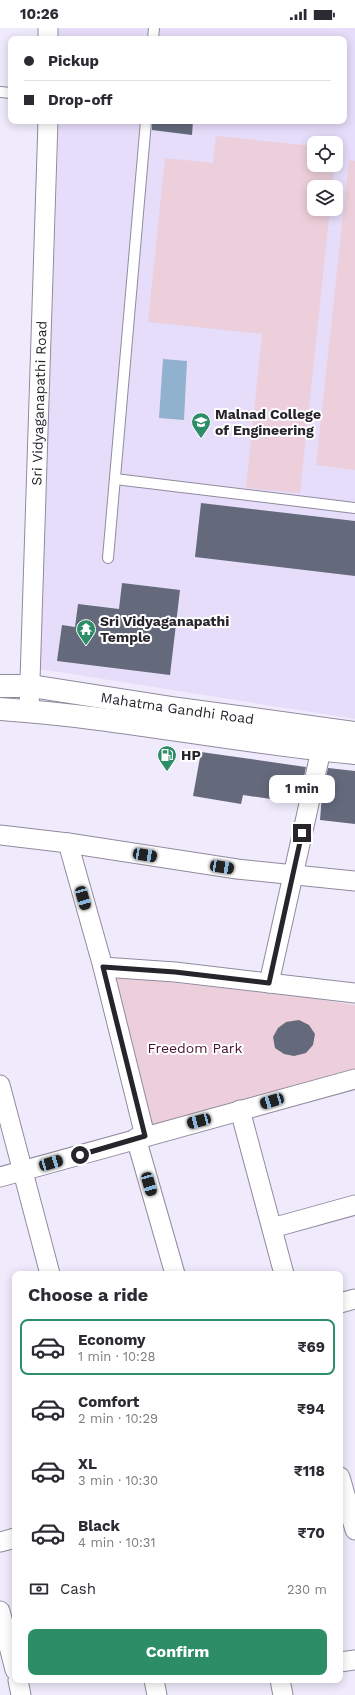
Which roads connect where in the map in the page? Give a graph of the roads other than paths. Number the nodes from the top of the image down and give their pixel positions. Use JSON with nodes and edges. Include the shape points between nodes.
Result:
{"nodes":[{"id":1,"x":48,"y":124,"type":"edge"},
{"id":2,"x":146,"y":124,"type":"edge"},
{"id":3,"x":115,"y":479,"type":"junction"},
{"id":4,"x":355,"y":508,"type":"edge"},
{"id":5,"x":108,"y":558,"type":"dead end"},
{"id":6,"x":0,"y":686,"type":"edge"},
{"id":7,"x":31,"y":686,"type":"junction"},
{"id":8,"x":0,"y":709,"type":"edge"},
{"id":9,"x":29,"y":711,"type":"junction"},
{"id":10,"x":355,"y":733,"type":"edge"},
{"id":11,"x":321,"y":750,"type":"junction"},
{"id":12,"x":355,"y":753,"type":"edge"},
{"id":13,"x":0,"y":835,"type":"edge"},
{"id":14,"x":68,"y":843,"type":"junction"},
{"id":15,"x":293,"y":875,"type":"junction"},
{"id":16,"x":355,"y":881,"type":"edge"},
{"id":17,"x":103,"y":967,"type":"junction"},
{"id":18,"x":269,"y":983,"type":"junction"},
{"id":19,"x":355,"y":993,"type":"edge"},
{"id":20,"x":355,"y":1079,"type":"edge"},
{"id":21,"x":0,"y":1085,"type":"edge"},
{"id":22,"x":240,"y":1110,"type":"junction"},
{"id":23,"x":141,"y":1137,"type":"junction"},
{"id":24,"x":23,"y":1171,"type":"junction"},
{"id":25,"x":0,"y":1177,"type":"edge"},
{"id":26,"x":355,"y":1205,"type":"edge"},
{"id":27,"x":272,"y":1228,"type":"junction"},
{"id":28,"x":49,"y":1271,"type":"edge"},
{"id":29,"x":174,"y":1271,"type":"edge"},
{"id":30,"x":283,"y":1271,"type":"edge"},
{"id":31,"x":355,"y":1299,"type":"edge"},
{"id":32,"x":343,"y":1302,"type":"edge"},
{"id":33,"x":343,"y":1488,"type":"edge"},
{"id":34,"x":355,"y":1530,"type":"edge"},
{"id":35,"x":12,"y":1539,"type":"edge"},
{"id":36,"x":0,"y":1542,"type":"edge"},
{"id":37,"x":0,"y":1611,"type":"edge"},
{"id":38,"x":12,"y":1658,"type":"edge"},
{"id":39,"x":355,"y":1660,"type":"edge"},
{"id":40,"x":343,"y":1662,"type":"edge"},
{"id":41,"x":19,"y":1683,"type":"edge"},
{"id":42,"x":155,"y":1683,"type":"edge"},
{"id":43,"x":281,"y":1683,"type":"edge"},
{"id":44,"x":21,"y":1695,"type":"edge"},
{"id":45,"x":157,"y":1695,"type":"edge"},
{"id":46,"x":283,"y":1695,"type":"edge"}],
"edges":[{"from":1,"to":7,"type":"street","name":"Sri Vidyaganapathi Road"},
{"from":2,"to":3,"type":"lane"},
{"from":3,"to":4,"type":"lane"},
{"from":3,"to":5,"type":"lane"},
{"from":6,"to":7,"type":"street","name":"Mahatma Gandhi Road"},
{"from":7,"to":9,"type":"street","name":"Sri Vidyaganapathi Road"},
{"from":7,"to":10,"type":"street","name":"Mahatma Gandhi Road"},
{"from":8,"to":9,"type":"street","name":"Mahatma Gandhi Road"},
{"from":9,"to":11,"type":"street","name":"Mahatma Gandhi Road","via":[[139,723]]},
{"from":11,"to":12,"type":"street","name":"Mahatma Gandhi Road"},
{"from":11,"to":15,"type":"street"},
{"from":13,"to":14,"type":"street"},
{"from":14,"to":15,"type":"street"},
{"from":14,"to":17,"type":"street"},
{"from":15,"to":16,"type":"street"},
{"from":15,"to":18,"type":"street"},
{"from":17,"to":18,"type":"street"},
{"from":17,"to":23,"type":"street"},
{"from":18,"to":19,"type":"street"},
{"from":20,"to":22,"type":"street"},
{"from":21,"to":24,"type":"street"},
{"from":22,"to":23,"type":"street"},
{"from":22,"to":27,"type":"street"},
{"from":23,"to":24,"type":"street"},
{"from":23,"to":29,"type":"street"},
{"from":24,"to":25,"type":"street"},
{"from":24,"to":28,"type":"street"},
{"from":26,"to":27,"type":"street"},
{"from":27,"to":30,"type":"street"},
{"from":31,"to":32,"type":"street"},
{"from":33,"to":34,"type":"street"},
{"from":35,"to":36,"type":"street"},
{"from":37,"to":38,"type":"street"},
{"from":39,"to":40,"type":"street"},
{"from":41,"to":44,"type":"street"},
{"from":42,"to":45,"type":"street"},
{"from":43,"to":46,"type":"street"}]}
